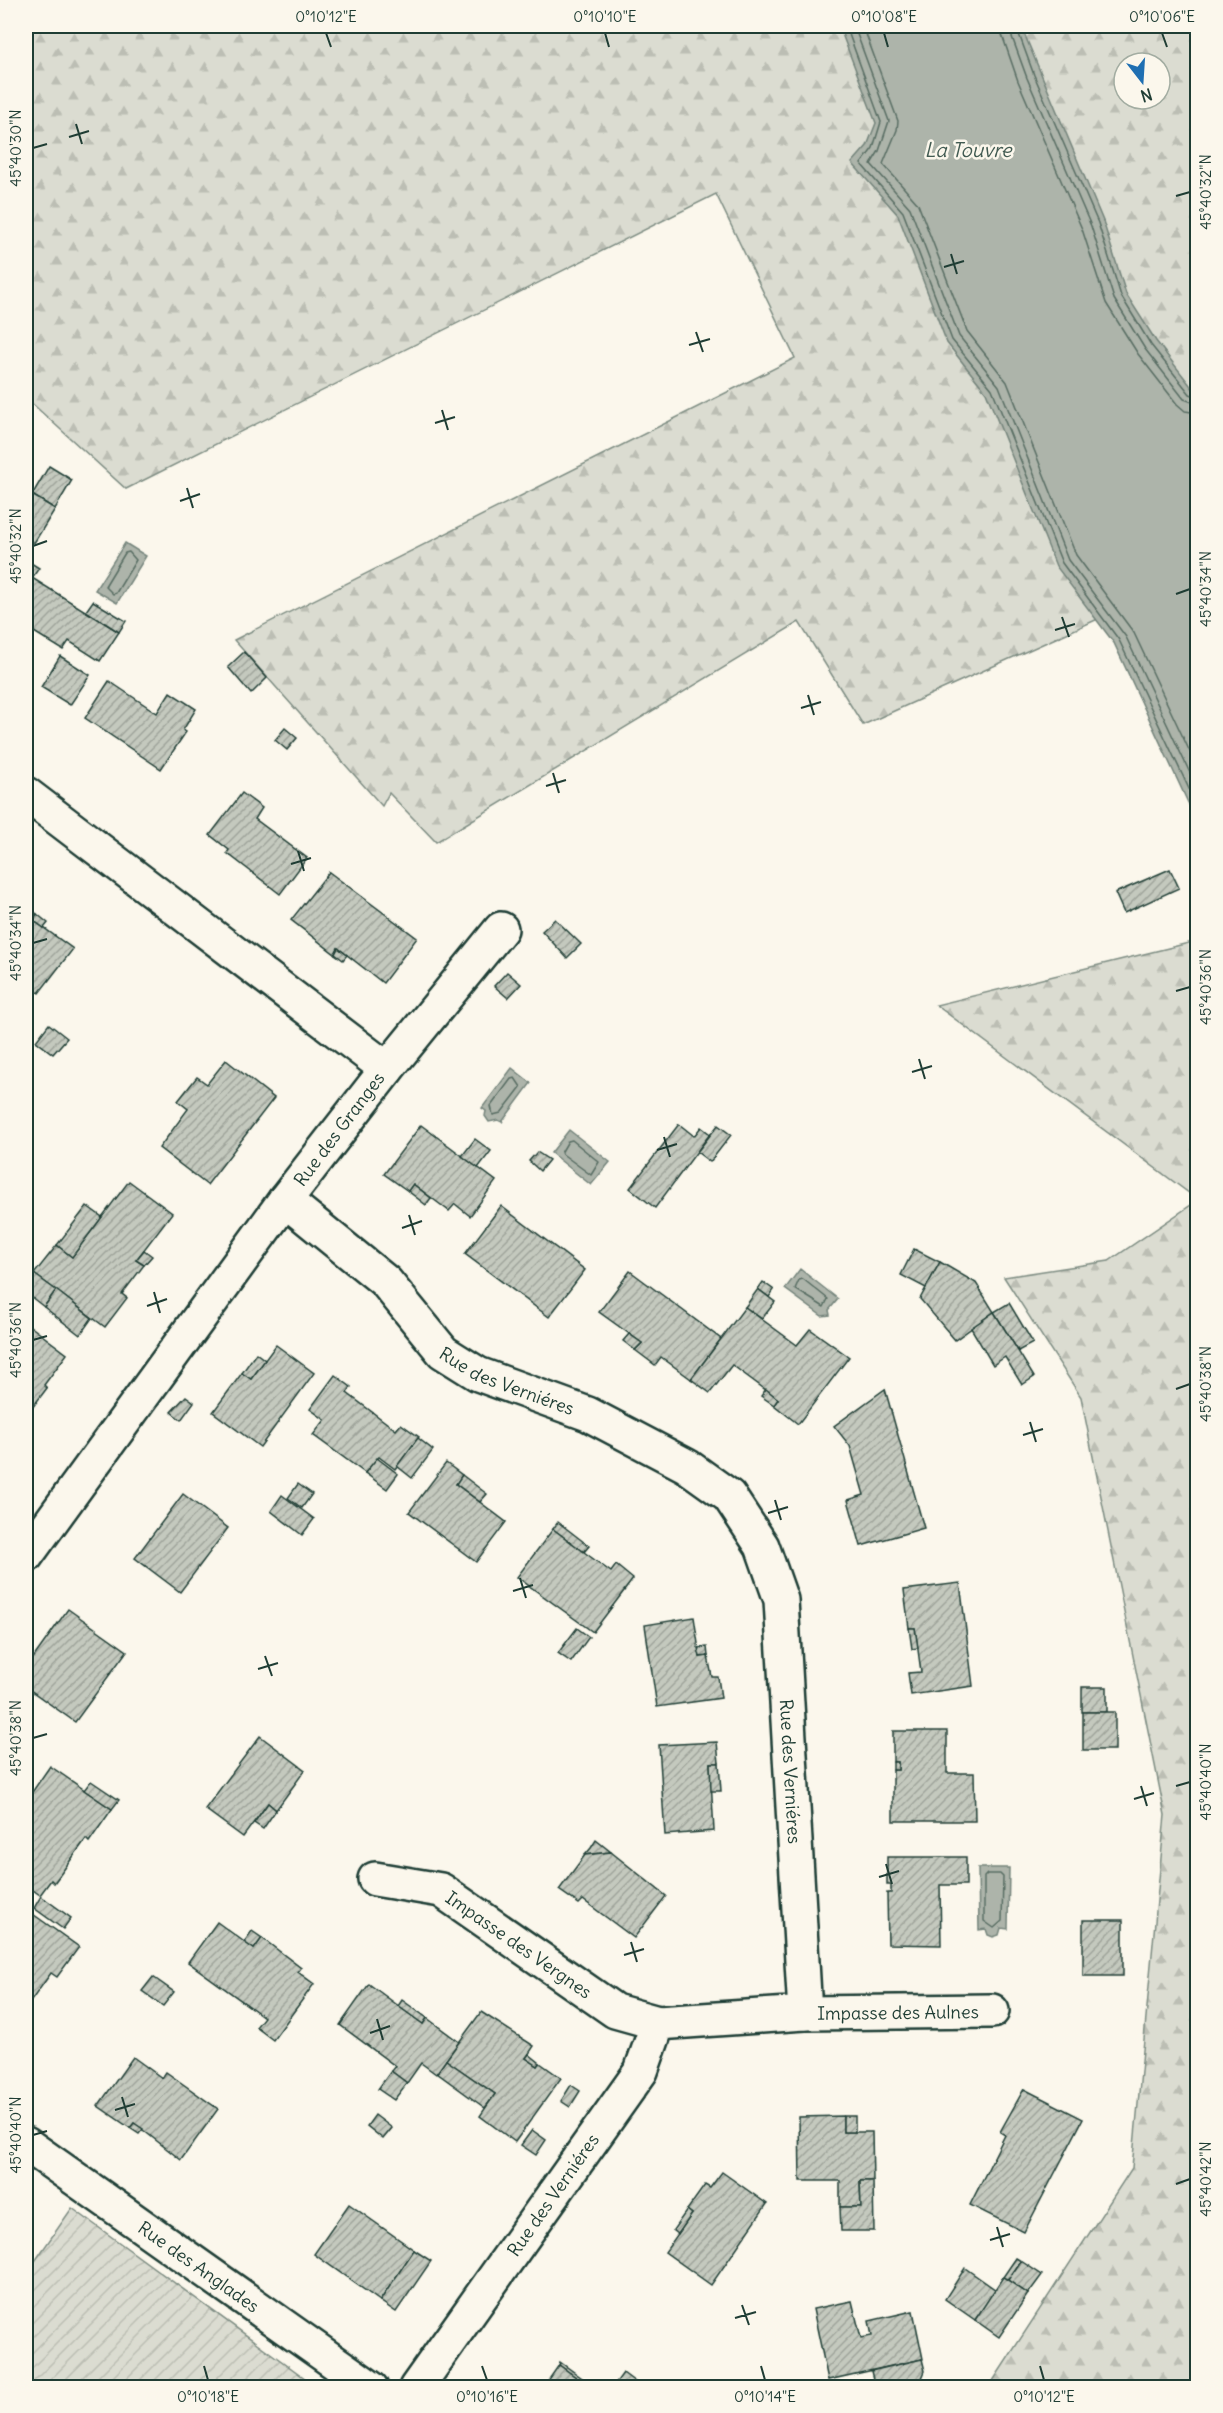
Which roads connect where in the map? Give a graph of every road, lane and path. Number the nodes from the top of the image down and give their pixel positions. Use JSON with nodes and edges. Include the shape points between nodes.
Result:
{"nodes":[{"id":1,"x":26,"y":794,"type":"edge"},
{"id":2,"x":501,"y":929,"type":"dead end"},
{"id":3,"x":387,"y":1069,"type":"junction"},
{"id":4,"x":285,"y":1200,"type":"junction"},
{"id":5,"x":26,"y":1556,"type":"edge"},
{"id":6,"x":375,"y":1879,"type":"dead end"},
{"id":7,"x":992,"y":2011,"type":"dead end"},
{"id":8,"x":805,"y":2013,"type":"junction"},
{"id":9,"x":658,"y":2023,"type":"junction"},
{"id":10,"x":26,"y":2144,"type":"edge"},
{"id":11,"x":371,"y":2388,"type":"edge"},
{"id":12,"x":416,"y":2388,"type":"edge"}],
"edges":[{"from":1,"to":3,"type":"street","name":"Rue des Granges"},
{"from":2,"to":3,"type":"street"},
{"from":3,"to":4,"type":"street","name":"Rue des Granges"},
{"from":4,"to":5,"type":"street","name":"Rue des Granges"},
{"from":4,"to":8,"type":"street","name":"Rue des Verniéres","via":[[386,1282],[443,1352],[478,1374],[588,1414],[687,1466],[729,1496],[762,1546],[782,1600]]},
{"from":6,"to":9,"type":"street","name":"Impasse des Vergnes","via":[[441,1890],[615,2011]]},
{"from":7,"to":8,"type":"street","name":"Impasse des Aulnes"},
{"from":8,"to":9,"type":"street"},
{"from":9,"to":12,"type":"street","name":"Rue des Verniéres","via":[[641,2071]]},
{"from":10,"to":11,"type":"street","name":"Rue des Anglades"}]}
